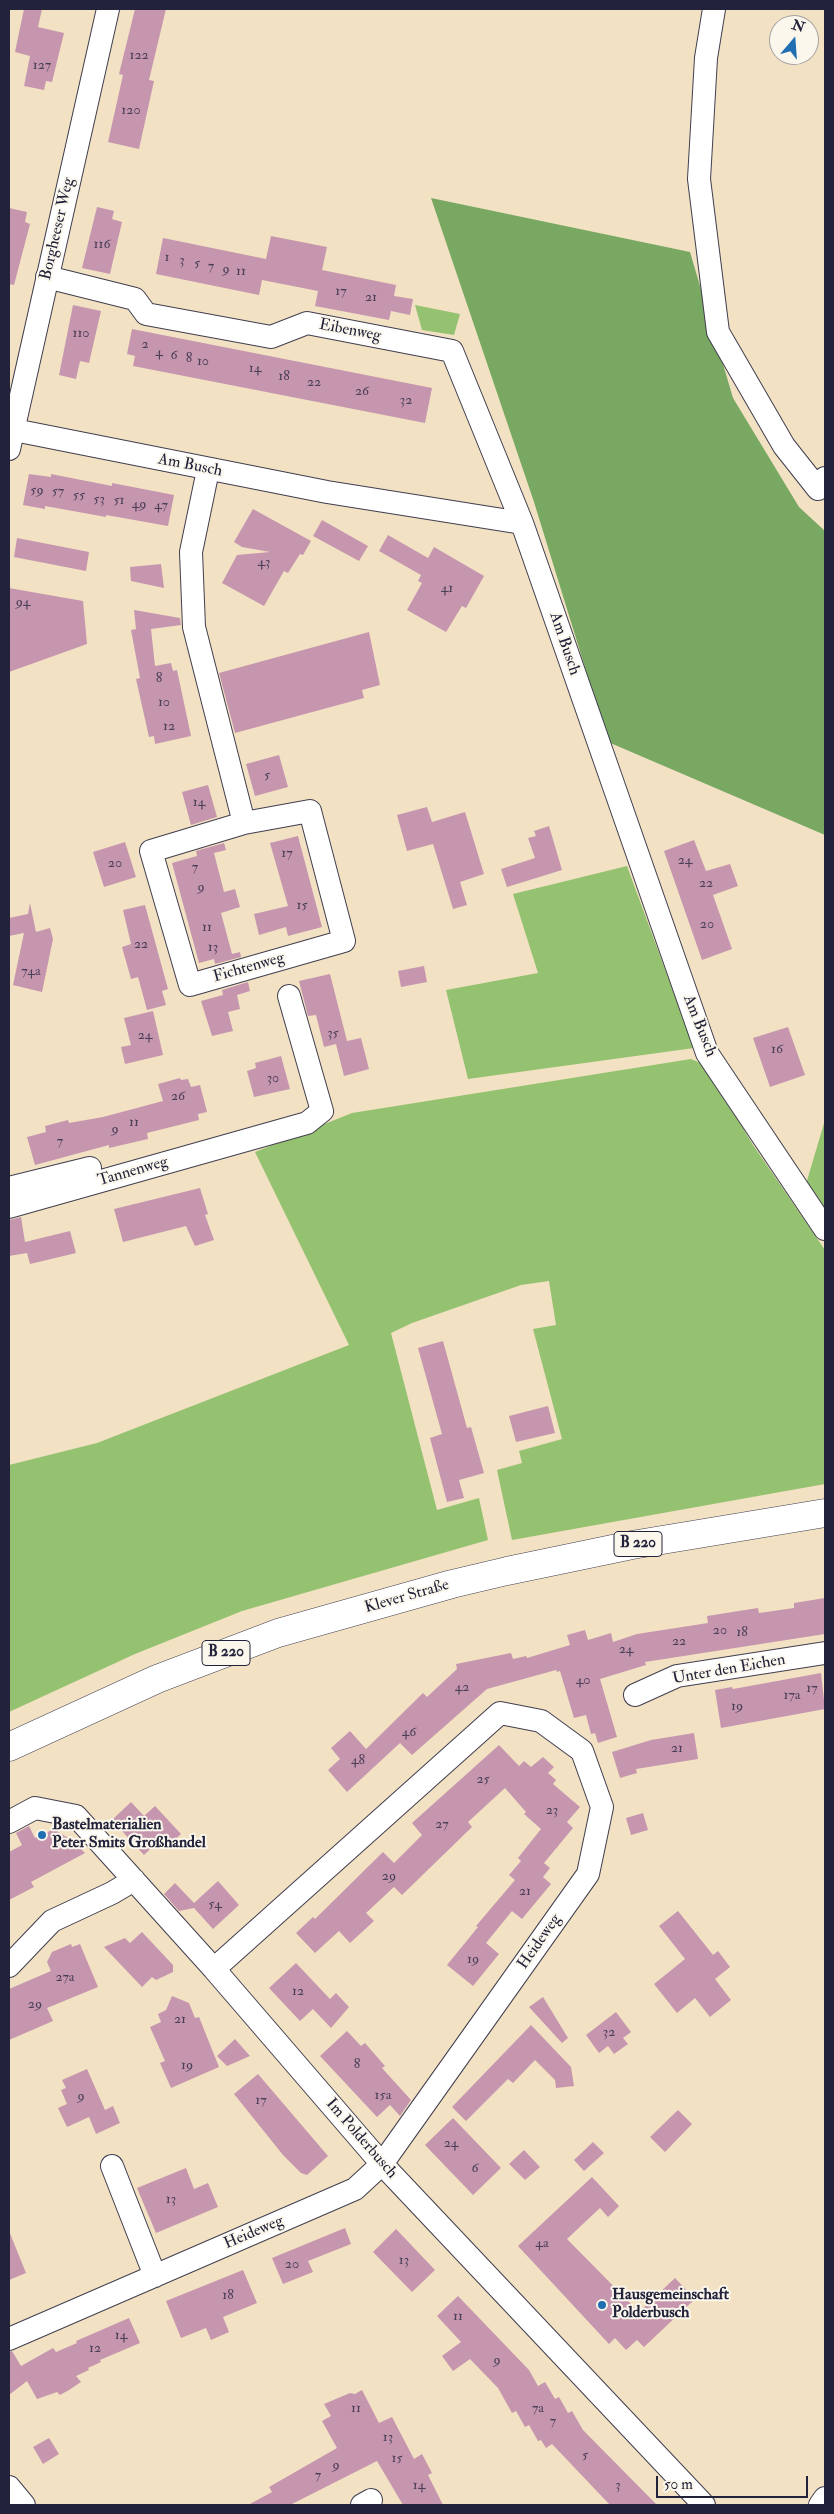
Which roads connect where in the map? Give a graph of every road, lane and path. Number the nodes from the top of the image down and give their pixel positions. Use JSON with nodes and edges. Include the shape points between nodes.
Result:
{"nodes":[{"id":1,"x":108,"y":9,"type":"edge"},
{"id":2,"x":714,"y":9,"type":"edge"},
{"id":3,"x":47,"y":277,"type":"junction"},
{"id":4,"x":10,"y":436,"type":"edge"},
{"id":5,"x":208,"y":470,"type":"junction"},
{"id":6,"x":822,"y":483,"type":"edge"},
{"id":7,"x":522,"y":523,"type":"junction"},
{"id":8,"x":244,"y":823,"type":"junction"},
{"id":9,"x":289,"y":996,"type":"dead end"},
{"id":10,"x":163,"y":1151,"type":"dead end"},
{"id":11,"x":9,"y":1188,"type":"edge"},
{"id":12,"x":9,"y":1207,"type":"edge"},
{"id":13,"x":825,"y":1229,"type":"edge"},
{"id":14,"x":825,"y":1514,"type":"edge"},
{"id":15,"x":825,"y":1654,"type":"edge"},
{"id":16,"x":635,"y":1695,"type":"dead end"},
{"id":17,"x":9,"y":1747,"type":"edge"},
{"id":18,"x":9,"y":1822,"type":"edge"},
{"id":19,"x":134,"y":1880,"type":"junction"},
{"id":20,"x":9,"y":1966,"type":"edge"},
{"id":21,"x":214,"y":1969,"type":"junction"},
{"id":22,"x":382,"y":2164,"type":"junction"},
{"id":23,"x":112,"y":2166,"type":"dead end"},
{"id":24,"x":155,"y":2276,"type":"junction"},
{"id":25,"x":9,"y":2339,"type":"edge"},
{"id":26,"x":9,"y":2487,"type":"edge"},
{"id":27,"x":825,"y":2498,"type":"edge"},
{"id":28,"x":24,"y":2505,"type":"edge"},
{"id":29,"x":704,"y":2505,"type":"edge"},
{"id":30,"x":820,"y":2505,"type":"edge"}],
"edges":[{"from":1,"to":3,"type":"street","name":"Borgheeser Weg"},
{"from":2,"to":6,"type":"street","via":[[706,58],[699,179],[718,332],[784,446]]},
{"from":3,"to":4,"type":"street","name":"Borgheeser Weg"},
{"from":3,"to":7,"type":"street","name":"Eibenweg","via":[[135,299],[146,314],[271,337],[307,322],[452,351]]},
{"from":4,"to":5,"type":"street","name":"Am Busch"},
{"from":5,"to":7,"type":"street","name":"Am Busch"},
{"from":5,"to":8,"type":"street","via":[[191,552],[194,627]]},
{"from":7,"to":13,"type":"street","name":"Am Busch","via":[[707,1053]]},
{"from":8,"to":8,"type":"street","name":"Fichtenweg","via":[[151,851],[190,985],[344,941],[310,811]]},
{"from":9,"to":12,"type":"street","name":"Tannenweg","via":[[322,1111],[307,1123]]},
{"from":10,"to":11,"type":"street","name":"Tannenweg"},
{"from":14,"to":17,"type":"main road","name":"Klever Straße","number":"B 220","via":[[632,1545],[507,1571],[297,1628],[157,1679]]},
{"from":15,"to":16,"type":"street","name":"Unter den Eichen","via":[[677,1676]]},
{"from":18,"to":19,"type":"street","name":"Im Polderbusch","via":[[35,1808],[76,1816]]},
{"from":19,"to":20,"type":"street","via":[[52,1921]]},
{"from":19,"to":21,"type":"street","name":"Im Polderbusch"},
{"from":21,"to":22,"type":"street","name":"Im Polderbusch"},
{"from":21,"to":22,"type":"street","name":"Heideweg","via":[[500,1713],[541,1721],[582,1751],[602,1807],[588,1874]]},
{"from":22,"to":24,"type":"street","name":"Heideweg","via":[[356,2189]]},
{"from":22,"to":29,"type":"street","name":"Im Polderbusch"},
{"from":23,"to":24,"type":"street"},
{"from":24,"to":25,"type":"street","name":"Heideweg"},
{"from":26,"to":28,"type":"street"},
{"from":27,"to":30,"type":"street"}]}
